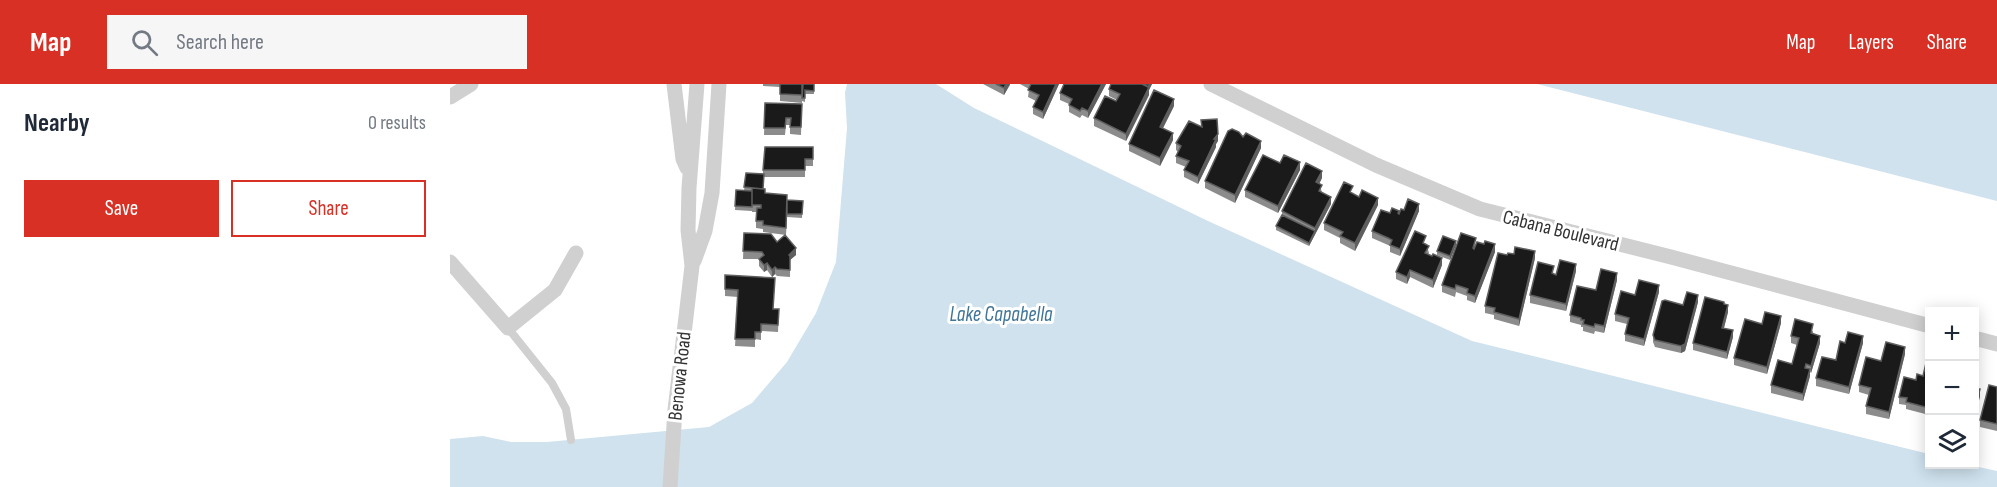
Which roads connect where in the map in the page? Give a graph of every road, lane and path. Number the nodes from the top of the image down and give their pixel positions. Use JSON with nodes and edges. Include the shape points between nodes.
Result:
{"nodes":[{"id":1,"x":471,"y":84,"type":"edge"},
{"id":2,"x":674,"y":84,"type":"edge"},
{"id":3,"x":698,"y":84,"type":"edge"},
{"id":4,"x":719,"y":84,"type":"edge"},
{"id":5,"x":1211,"y":84,"type":"edge"},
{"id":6,"x":450,"y":97,"type":"edge"},
{"id":7,"x":690,"y":174,"type":"junction"},
{"id":8,"x":576,"y":253,"type":"dead end"},
{"id":9,"x":450,"y":262,"type":"edge"},
{"id":10,"x":692,"y":266,"type":"junction"},
{"id":11,"x":1925,"y":325,"type":"edge"},
{"id":12,"x":508,"y":328,"type":"junction"},
{"id":13,"x":1979,"y":339,"type":"edge"},
{"id":14,"x":1997,"y":344,"type":"edge"},
{"id":15,"x":571,"y":440,"type":"dead end"},
{"id":16,"x":670,"y":487,"type":"edge"}],
"edges":[{"from":1,"to":6,"type":"street"},
{"from":2,"to":7,"type":"street","via":[[683,159]]},
{"from":3,"to":7,"type":"street","name":"Benowa Road"},
{"from":4,"to":10,"type":"street","name":"Benowa Road","via":[[712,193],[705,231]]},
{"from":5,"to":11,"type":"street","name":"Cabana Boulevard","via":[[1376,165],[1480,210]]},
{"from":7,"to":10,"type":"street","name":"Benowa Road","via":[[688,230]]},
{"from":8,"to":12,"type":"street","via":[[555,290]]},
{"from":9,"to":12,"type":"street"},
{"from":10,"to":16,"type":"street","name":"Benowa Road"},
{"from":12,"to":15,"type":"lane","via":[[552,383],[566,409]]},
{"from":13,"to":14,"type":"street"}]}
